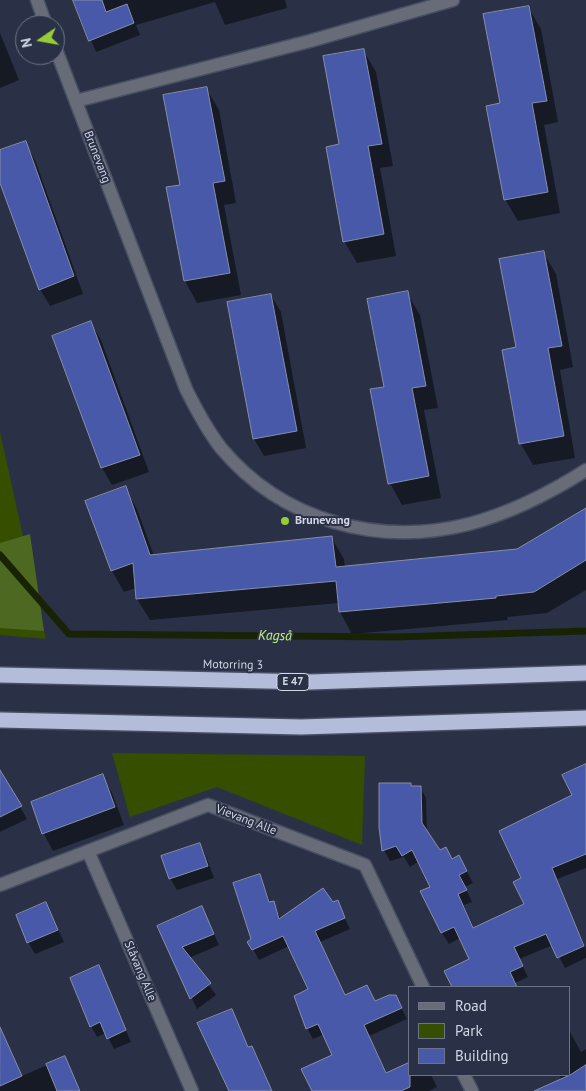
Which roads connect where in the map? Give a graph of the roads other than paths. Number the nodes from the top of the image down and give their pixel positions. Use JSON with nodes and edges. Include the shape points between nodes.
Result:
{"nodes":[{"id":1,"x":37,"y":0,"type":"edge"},
{"id":2,"x":453,"y":0,"type":"edge"},
{"id":3,"x":42,"y":15,"type":"edge"},
{"id":4,"x":62,"y":65,"type":"edge"},
{"id":5,"x":76,"y":101,"type":"junction"},
{"id":6,"x":586,"y":470,"type":"edge"},
{"id":7,"x":586,"y":672,"type":"edge"},
{"id":8,"x":0,"y":675,"type":"edge"},
{"id":9,"x":586,"y":718,"type":"edge"},
{"id":10,"x":0,"y":720,"type":"edge"},
{"id":11,"x":88,"y":851,"type":"junction"},
{"id":12,"x":0,"y":885,"type":"edge"},
{"id":13,"x":423,"y":986,"type":"edge"},
{"id":14,"x":464,"y":1076,"type":"edge"},
{"id":15,"x":192,"y":1091,"type":"edge"},
{"id":16,"x":472,"y":1091,"type":"edge"}],
"edges":[{"from":1,"to":3,"type":"street"},
{"from":2,"to":5,"type":"street","via":[[310,41]]},
{"from":4,"to":5,"type":"street","name":"Brunevang"},
{"from":5,"to":6,"type":"street","name":"Brunevang","via":[[186,389],[221,448],[253,480],[312,516],[348,526],[398,533],[426,532],[468,524],[512,510]]},
{"from":7,"to":8,"type":"highway","name":"Motorring 3","number":"E 47","via":[[310,682]]},
{"from":9,"to":10,"type":"highway","via":[[301,727]]},
{"from":11,"to":12,"type":"street","name":"Vievang Alle"},
{"from":11,"to":13,"type":"street","name":"Vievang Alle","via":[[208,805],[365,865]]},
{"from":11,"to":15,"type":"street","name":"Slåvang Alle"},
{"from":14,"to":16,"type":"street"}]}
